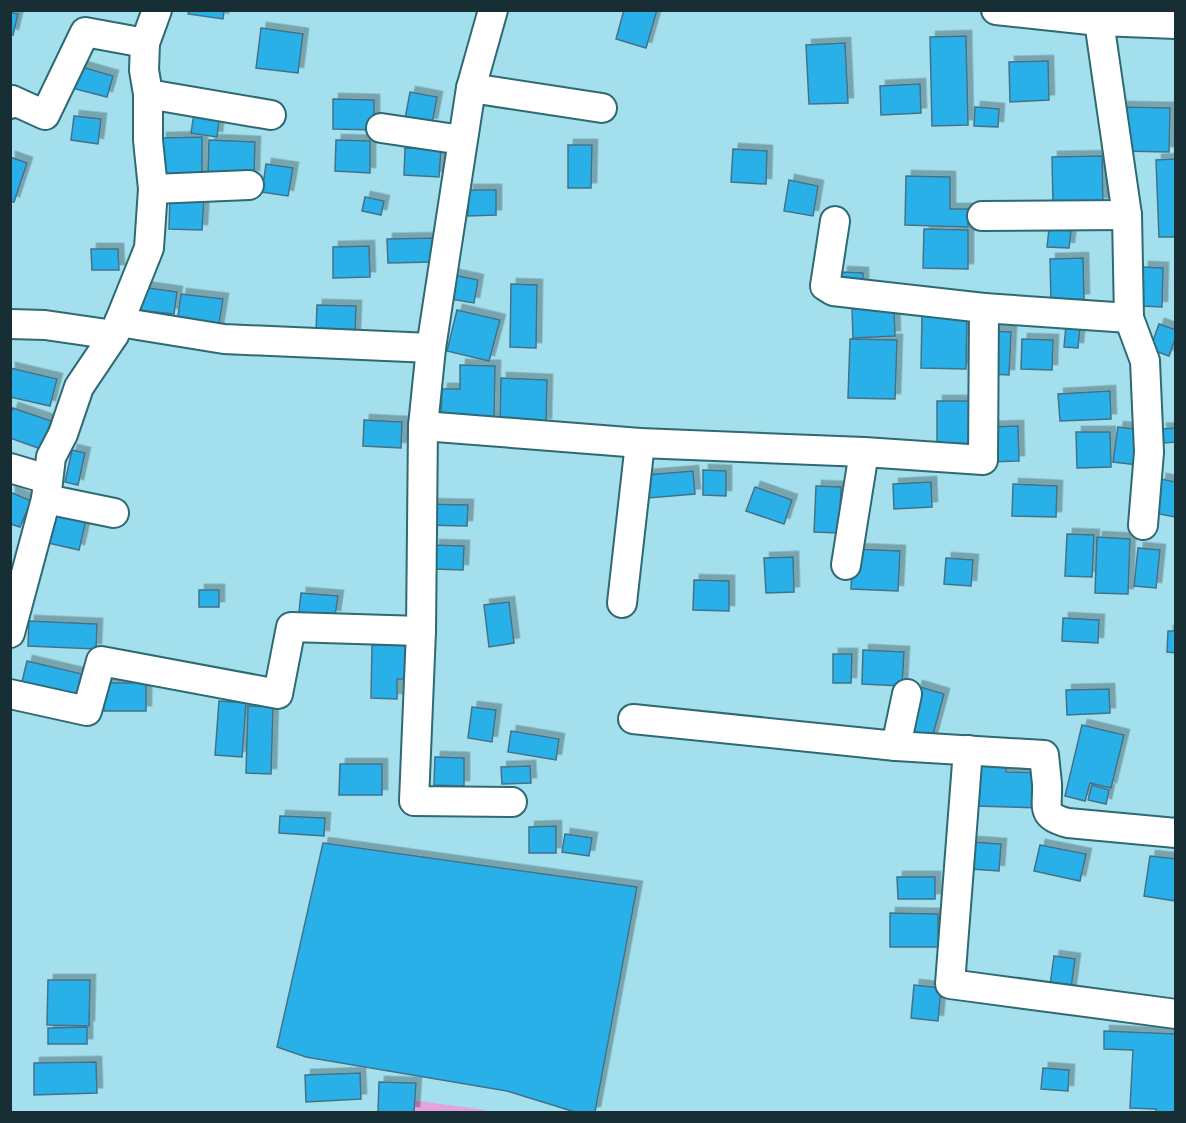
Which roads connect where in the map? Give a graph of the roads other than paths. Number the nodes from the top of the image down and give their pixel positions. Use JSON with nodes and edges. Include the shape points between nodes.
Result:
{"nodes":[{"id":1,"x":157,"y":10,"type":"edge"},
{"id":2,"x":493,"y":10,"type":"edge"},
{"id":3,"x":996,"y":10,"type":"edge"},
{"id":4,"x":1045,"y":13,"type":"edge"},
{"id":5,"x":1099,"y":21,"type":"junction"},
{"id":6,"x":1176,"y":24,"type":"edge"},
{"id":7,"x":145,"y":43,"type":"junction"},
{"id":8,"x":471,"y":88,"type":"junction"},
{"id":9,"x":148,"y":94,"type":"junction"},
{"id":10,"x":10,"y":104,"type":"edge"},
{"id":11,"x":602,"y":108,"type":"dead end"},
{"id":12,"x":271,"y":115,"type":"dead end"},
{"id":13,"x":381,"y":128,"type":"dead end"},
{"id":14,"x":462,"y":140,"type":"junction"},
{"id":15,"x":249,"y":185,"type":"dead end"},
{"id":16,"x":153,"y":189,"type":"junction"},
{"id":17,"x":1126,"y":215,"type":"junction"},
{"id":18,"x":982,"y":216,"type":"dead end"},
{"id":19,"x":835,"y":221,"type":"dead end"},
{"id":20,"x":984,"y":308,"type":"junction"},
{"id":21,"x":1129,"y":318,"type":"junction"},
{"id":22,"x":10,"y":324,"type":"edge"},
{"id":23,"x":116,"y":329,"type":"junction"},
{"id":24,"x":431,"y":348,"type":"junction"},
{"id":25,"x":423,"y":426,"type":"junction"},
{"id":26,"x":640,"y":443,"type":"junction"},
{"id":27,"x":864,"y":452,"type":"junction"},
{"id":28,"x":10,"y":468,"type":"edge"},
{"id":29,"x":46,"y":489,"type":"junction"},
{"id":30,"x":114,"y":513,"type":"dead end"},
{"id":31,"x":1143,"y":525,"type":"dead end"},
{"id":32,"x":846,"y":565,"type":"dead end"},
{"id":33,"x":622,"y":603,"type":"dead end"},
{"id":34,"x":421,"y":632,"type":"junction"},
{"id":35,"x":10,"y":633,"type":"edge"},
{"id":36,"x":10,"y":694,"type":"edge"},
{"id":37,"x":907,"y":694,"type":"dead end"},
{"id":38,"x":633,"y":719,"type":"dead end"},
{"id":39,"x":896,"y":746,"type":"junction"},
{"id":40,"x":968,"y":750,"type":"junction"},
{"id":41,"x":513,"y":802,"type":"dead end"},
{"id":42,"x":1176,"y":833,"type":"edge"},
{"id":43,"x":1176,"y":1014,"type":"edge"}],
"edges":[{"from":1,"to":7,"type":"street"},
{"from":2,"to":8,"type":"street"},
{"from":3,"to":4,"type":"street"},
{"from":4,"to":5,"type":"street"},
{"from":5,"to":6,"type":"street"},
{"from":5,"to":17,"type":"street"},
{"from":7,"to":9,"type":"street"},
{"from":7,"to":10,"type":"street","via":[[85,32],[45,115],[12,100]]},
{"from":8,"to":11,"type":"street"},
{"from":8,"to":14,"type":"street"},
{"from":9,"to":12,"type":"street"},
{"from":9,"to":16,"type":"street"},
{"from":13,"to":14,"type":"street"},
{"from":14,"to":24,"type":"street"},
{"from":15,"to":16,"type":"street"},
{"from":16,"to":23,"type":"street","via":[[149,248]]},
{"from":17,"to":18,"type":"street"},
{"from":17,"to":21,"type":"street"},
{"from":19,"to":20,"type":"street","via":[[825,286],[833,291]]},
{"from":20,"to":21,"type":"street"},
{"from":20,"to":27,"type":"street","via":[[983,460]]},
{"from":21,"to":31,"type":"street","via":[[1145,361],[1149,452]]},
{"from":22,"to":23,"type":"street"},
{"from":23,"to":24,"type":"street","via":[[224,339]]},
{"from":23,"to":29,"type":"street","via":[[79,387],[51,457]]},
{"from":24,"to":25,"type":"street"},
{"from":25,"to":26,"type":"street"},
{"from":25,"to":34,"type":"street"},
{"from":26,"to":27,"type":"street"},
{"from":26,"to":33,"type":"street"},
{"from":27,"to":32,"type":"street"},
{"from":28,"to":29,"type":"street"},
{"from":29,"to":30,"type":"street"},
{"from":29,"to":35,"type":"street"},
{"from":34,"to":36,"type":"street","via":[[291,627],[278,694],[101,661],[87,711]]},
{"from":34,"to":41,"type":"street","via":[[414,801]]},
{"from":37,"to":39,"type":"street"},
{"from":38,"to":39,"type":"street"},
{"from":39,"to":40,"type":"street"},
{"from":40,"to":42,"type":"street","via":[[1044,754],[1045,806],[1056,821]]},
{"from":40,"to":43,"type":"street","via":[[950,984]]}]}
